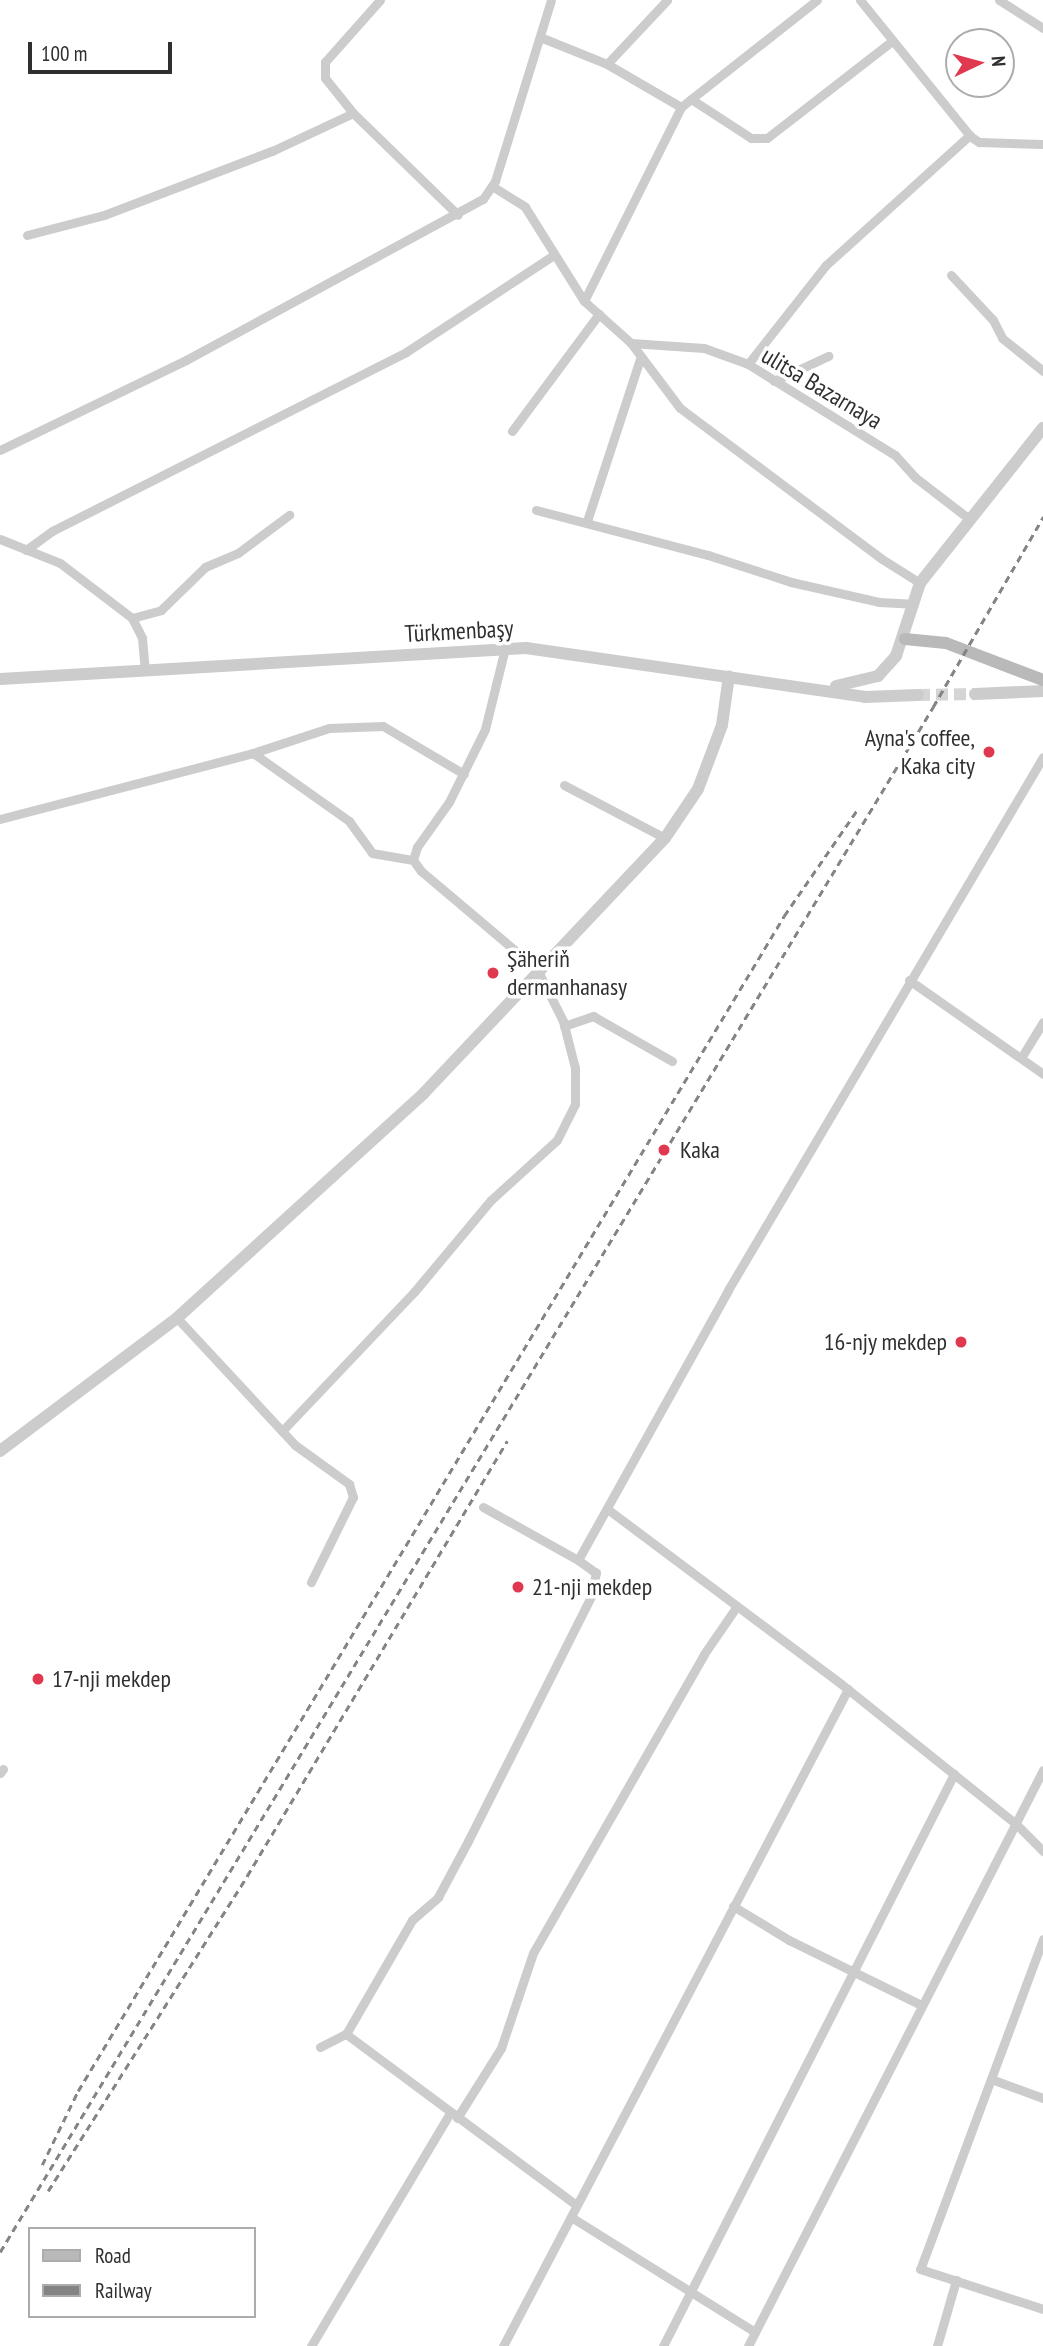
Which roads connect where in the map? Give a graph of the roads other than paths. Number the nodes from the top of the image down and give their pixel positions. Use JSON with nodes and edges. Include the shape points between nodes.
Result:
{"nodes":[{"id":1,"x":380,"y":0,"type":"edge"},
{"id":2,"x":551,"y":0,"type":"edge"},
{"id":3,"x":667,"y":0,"type":"edge"},
{"id":4,"x":817,"y":0,"type":"edge"},
{"id":5,"x":860,"y":0,"type":"edge"},
{"id":6,"x":999,"y":0,"type":"edge"},
{"id":7,"x":1043,"y":29,"type":"edge"},
{"id":8,"x":540,"y":37,"type":"junction"},
{"id":9,"x":892,"y":41,"type":"junction"},
{"id":10,"x":607,"y":64,"type":"junction"},
{"id":11,"x":691,"y":99,"type":"junction"},
{"id":12,"x":681,"y":107,"type":"junction"},
{"id":13,"x":353,"y":113,"type":"junction"},
{"id":14,"x":970,"y":135,"type":"junction"},
{"id":15,"x":1043,"y":144,"type":"edge"},
{"id":16,"x":492,"y":186,"type":"junction"},
{"id":17,"x":458,"y":215,"type":"junction"},
{"id":18,"x":27,"y":235,"type":"dead end"},
{"id":19,"x":552,"y":256,"type":"junction"},
{"id":20,"x":951,"y":275,"type":"dead end"},
{"id":21,"x":584,"y":301,"type":"junction"},
{"id":22,"x":599,"y":314,"type":"junction"},
{"id":23,"x":631,"y":343,"type":"junction"},
{"id":24,"x":828,"y":356,"type":"dead end"},
{"id":25,"x":640,"y":359,"type":"junction"},
{"id":26,"x":748,"y":365,"type":"junction"},
{"id":27,"x":1043,"y":371,"type":"edge"},
{"id":28,"x":774,"y":382,"type":"junction"},
{"id":29,"x":1043,"y":428,"type":"edge"},
{"id":30,"x":512,"y":430,"type":"dead end"},
{"id":31,"x":0,"y":450,"type":"edge"},
{"id":32,"x":536,"y":510,"type":"dead end"},
{"id":33,"x":289,"y":515,"type":"dead end"},
{"id":34,"x":968,"y":518,"type":"junction"},
{"id":35,"x":587,"y":521,"type":"junction"},
{"id":36,"x":0,"y":539,"type":"edge"},
{"id":37,"x":26,"y":550,"type":"junction"},
{"id":38,"x":920,"y":583,"type":"junction"},
{"id":39,"x":912,"y":604,"type":"junction"},
{"id":40,"x":132,"y":618,"type":"junction"},
{"id":41,"x":905,"y":639,"type":"junction"},
{"id":42,"x":505,"y":648,"type":"junction"},
{"id":43,"x":145,"y":671,"type":"junction"},
{"id":44,"x":729,"y":676,"type":"junction"},
{"id":45,"x":0,"y":679,"type":"edge"},
{"id":46,"x":1043,"y":680,"type":"edge"},
{"id":47,"x":818,"y":687,"type":"junction"},
{"id":48,"x":1043,"y":691,"type":"edge"},
{"id":49,"x":975,"y":694,"type":"tunnel mouth"},
{"id":50,"x":918,"y":695,"type":"tunnel mouth"},
{"id":51,"x":253,"y":753,"type":"junction"},
{"id":52,"x":1043,"y":757,"type":"edge"},
{"id":53,"x":464,"y":774,"type":"junction"},
{"id":54,"x":564,"y":785,"type":"dead end"},
{"id":55,"x":0,"y":819,"type":"edge"},
{"id":56,"x":665,"y":838,"type":"junction"},
{"id":57,"x":413,"y":860,"type":"junction"},
{"id":58,"x":537,"y":969,"type":"junction"},
{"id":59,"x":909,"y":980,"type":"junction"},
{"id":60,"x":1043,"y":1022,"type":"edge"},
{"id":61,"x":565,"y":1026,"type":"junction"},
{"id":62,"x":1021,"y":1058,"type":"junction"},
{"id":63,"x":672,"y":1061,"type":"dead end"},
{"id":64,"x":1043,"y":1074,"type":"edge"},
{"id":65,"x":177,"y":1318,"type":"junction"},
{"id":66,"x":282,"y":1431,"type":"junction"},
{"id":67,"x":0,"y":1451,"type":"edge"},
{"id":68,"x":483,"y":1507,"type":"dead end"},
{"id":69,"x":610,"y":1511,"type":"junction"},
{"id":70,"x":578,"y":1560,"type":"junction"},
{"id":71,"x":311,"y":1582,"type":"dead end"},
{"id":72,"x":737,"y":1606,"type":"junction"},
{"id":73,"x":848,"y":1689,"type":"junction"},
{"id":74,"x":1043,"y":1770,"type":"edge"},
{"id":75,"x":954,"y":1774,"type":"junction"},
{"id":76,"x":1015,"y":1823,"type":"junction"},
{"id":77,"x":1043,"y":1851,"type":"edge"},
{"id":78,"x":733,"y":1906,"type":"junction"},
{"id":79,"x":1043,"y":1939,"type":"edge"},
{"id":80,"x":853,"y":1968,"type":"junction"},
{"id":81,"x":921,"y":2005,"type":"junction"},
{"id":82,"x":345,"y":2034,"type":"junction"},
{"id":83,"x":320,"y":2047,"type":"dead end"},
{"id":84,"x":991,"y":2079,"type":"junction"},
{"id":85,"x":1043,"y":2098,"type":"edge"},
{"id":86,"x":453,"y":2116,"type":"junction"},
{"id":87,"x":576,"y":2205,"type":"junction"},
{"id":88,"x":571,"y":2217,"type":"junction"},
{"id":89,"x":956,"y":2280,"type":"junction"},
{"id":90,"x":689,"y":2295,"type":"junction"},
{"id":91,"x":1043,"y":2309,"type":"edge"},
{"id":92,"x":755,"y":2332,"type":"junction"},
{"id":93,"x":312,"y":2346,"type":"edge"},
{"id":94,"x":503,"y":2346,"type":"edge"},
{"id":95,"x":663,"y":2346,"type":"edge"},
{"id":96,"x":748,"y":2346,"type":"edge"},
{"id":97,"x":937,"y":2346,"type":"edge"}],
"edges":[{"from":1,"to":13,"type":"street","via":[[325,62],[325,78]]},
{"from":2,"to":8,"type":"street"},
{"from":3,"to":10,"type":"street"},
{"from":4,"to":11,"type":"street"},
{"from":5,"to":9,"type":"street"},
{"from":6,"to":7,"type":"street"},
{"from":8,"to":10,"type":"street"},
{"from":8,"to":16,"type":"street"},
{"from":9,"to":11,"type":"street","via":[[767,138],[751,138]]},
{"from":9,"to":14,"type":"street"},
{"from":10,"to":12,"type":"street"},
{"from":11,"to":12,"type":"street"},
{"from":12,"to":21,"type":"street"},
{"from":13,"to":17,"type":"street"},
{"from":13,"to":18,"type":"street","via":[[272,151],[104,215]]},
{"from":14,"to":15,"type":"street","via":[[979,142]]},
{"from":14,"to":26,"type":"street","via":[[826,265]]},
{"from":16,"to":17,"type":"street","via":[[483,199]]},
{"from":16,"to":19,"type":"street","via":[[524,207]]},
{"from":17,"to":31,"type":"street","via":[[186,360]]},
{"from":19,"to":21,"type":"street"},
{"from":19,"to":37,"type":"street","via":[[406,352],[52,531]]},
{"from":20,"to":27,"type":"street","via":[[993,320],[1002,338]]},
{"from":21,"to":22,"type":"street"},
{"from":22,"to":23,"type":"street"},
{"from":22,"to":30,"type":"street"},
{"from":23,"to":25,"type":"street"},
{"from":23,"to":26,"type":"street","name":"ulitsa Bazarnaya","via":[[704,348]]},
{"from":24,"to":28,"type":"street"},
{"from":25,"to":35,"type":"street"},
{"from":25,"to":38,"type":"street","via":[[680,408]]},
{"from":26,"to":28,"type":"street","name":"ulitsa Bazarnaya"},
{"from":28,"to":34,"type":"street","name":"ulitsa Bazarnaya","via":[[895,455],[916,478]]},
{"from":29,"to":34,"type":"street"},
{"from":32,"to":35,"type":"street"},
{"from":33,"to":40,"type":"street","via":[[238,553],[205,567],[161,610]]},
{"from":34,"to":38,"type":"street"},
{"from":35,"to":39,"type":"street","via":[[791,582],[878,602]]},
{"from":36,"to":37,"type":"street"},
{"from":37,"to":40,"type":"street","via":[[60,563]]},
{"from":38,"to":39,"type":"street"},
{"from":39,"to":41,"type":"street"},
{"from":40,"to":43,"type":"street","via":[[142,638]]},
{"from":41,"to":46,"type":"main road","via":[[946,643]]},
{"from":41,"to":47,"type":"street","via":[[878,676],[854,685]]},
{"from":42,"to":43,"type":"street","name":"Türkmenbaşy"},
{"from":42,"to":44,"type":"street","name":"Türkmenbaşy"},
{"from":42,"to":53,"type":"street","via":[[485,729]]},
{"from":43,"to":45,"type":"street","name":"Türkmenbaşy"},
{"from":44,"to":47,"type":"street","name":"Türkmenbaşy"},
{"from":44,"to":56,"type":"street","via":[[722,725],[698,789]]},
{"from":47,"to":50,"type":"street","name":"Türkmenbaşy","via":[[865,697]]},
{"from":48,"to":49,"type":"street"},
{"from":51,"to":53,"type":"street","via":[[329,728],[383,726]]},
{"from":51,"to":55,"type":"street"},
{"from":51,"to":57,"type":"street","via":[[349,821],[372,853]]},
{"from":52,"to":59,"type":"street"},
{"from":53,"to":57,"type":"street","via":[[416,847]]},
{"from":54,"to":56,"type":"street"},
{"from":56,"to":58,"type":"street"},
{"from":57,"to":58,"type":"street"},
{"from":58,"to":61,"type":"street"},
{"from":58,"to":65,"type":"street","via":[[423,1094]]},
{"from":59,"to":62,"type":"street"},
{"from":59,"to":69,"type":"street","via":[[728,1290]]},
{"from":60,"to":62,"type":"street"},
{"from":61,"to":63,"type":"street","via":[[593,1016]]},
{"from":61,"to":66,"type":"street","via":[[575,1068],[575,1104],[557,1140],[491,1200],[414,1293]]},
{"from":62,"to":64,"type":"street"},
{"from":65,"to":66,"type":"street"},
{"from":65,"to":67,"type":"street"},
{"from":66,"to":71,"type":"street","via":[[349,1484],[353,1497]]},
{"from":68,"to":70,"type":"street"},
{"from":69,"to":70,"type":"street"},
{"from":69,"to":72,"type":"street"},
{"from":70,"to":82,"type":"street","via":[[596,1573],[578,1624],[438,1897],[412,1920]]},
{"from":72,"to":73,"type":"street"},
{"from":72,"to":86,"type":"street","via":[[704,1654],[539,1942],[501,2048]]},
{"from":73,"to":75,"type":"street"},
{"from":73,"to":78,"type":"street"},
{"from":74,"to":76,"type":"street"},
{"from":75,"to":76,"type":"street"},
{"from":75,"to":80,"type":"street"},
{"from":76,"to":77,"type":"street"},
{"from":76,"to":81,"type":"street"},
{"from":78,"to":80,"type":"street","via":[[789,1940]]},
{"from":78,"to":87,"type":"street"},
{"from":79,"to":84,"type":"street"},
{"from":80,"to":81,"type":"street"},
{"from":80,"to":90,"type":"street"},
{"from":81,"to":92,"type":"street"},
{"from":82,"to":83,"type":"street"},
{"from":82,"to":86,"type":"street"},
{"from":84,"to":85,"type":"street"},
{"from":84,"to":89,"type":"street","via":[[920,2269]]},
{"from":86,"to":87,"type":"street"},
{"from":86,"to":93,"type":"street"},
{"from":87,"to":88,"type":"street"},
{"from":88,"to":90,"type":"street"},
{"from":88,"to":94,"type":"street"},
{"from":89,"to":91,"type":"street"},
{"from":89,"to":97,"type":"street"},
{"from":90,"to":92,"type":"street"},
{"from":90,"to":95,"type":"street"},
{"from":92,"to":96,"type":"street"}]}
